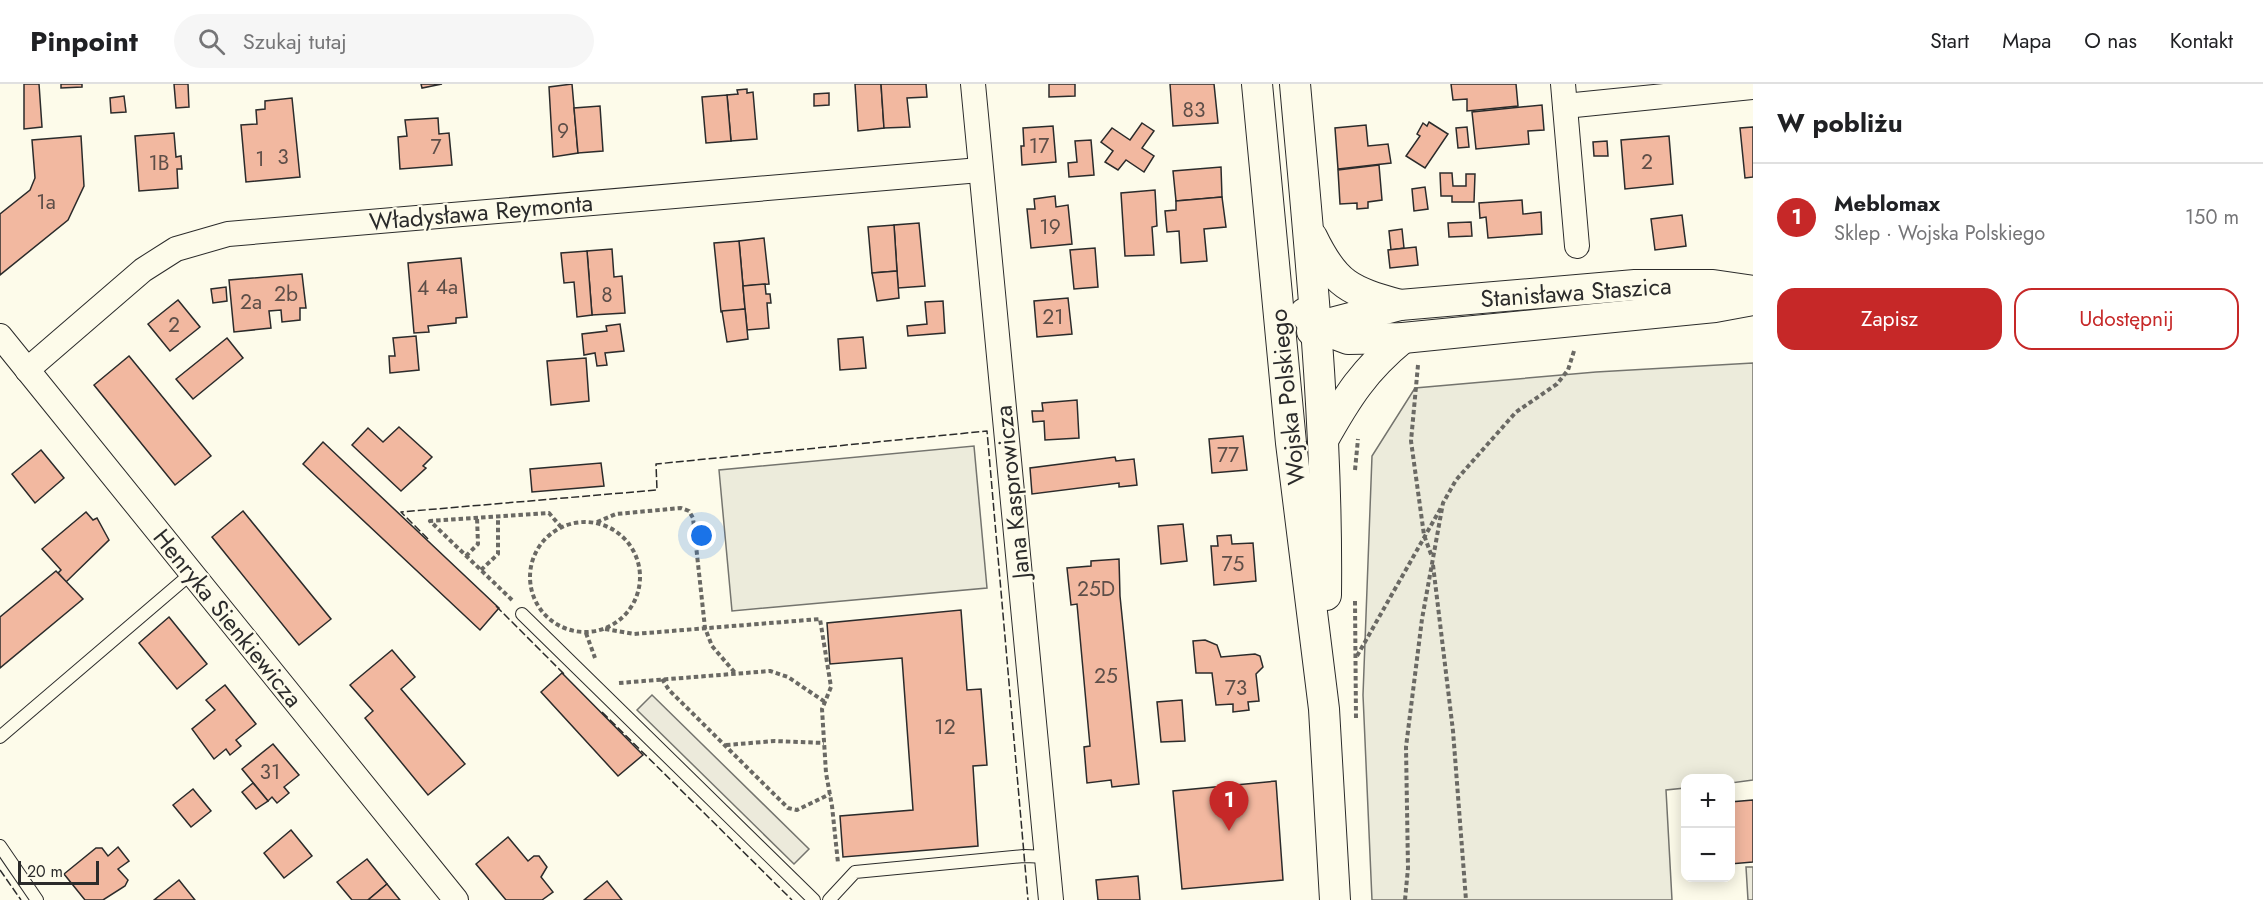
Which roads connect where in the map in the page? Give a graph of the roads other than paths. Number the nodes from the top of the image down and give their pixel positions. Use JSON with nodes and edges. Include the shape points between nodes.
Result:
{"nodes":[{"id":1,"x":973,"y":84,"type":"edge"},
{"id":2,"x":1257,"y":84,"type":"edge"},
{"id":3,"x":1295,"y":84,"type":"edge"},
{"id":4,"x":1753,"y":87,"type":"edge"},
{"id":5,"x":1564,"y":95,"type":"edge"},
{"id":6,"x":980,"y":170,"type":"junction"},
{"id":7,"x":1308,"y":229,"type":"junction"},
{"id":8,"x":1578,"y":246,"type":"dead end"},
{"id":9,"x":1274,"y":269,"type":"junction"},
{"id":10,"x":1753,"y":291,"type":"edge"},
{"id":11,"x":1753,"y":300,"type":"edge"},
{"id":12,"x":1400,"y":305,"type":"junction"},
{"id":13,"x":1316,"y":327,"type":"junction"},
{"id":14,"x":0,"y":336,"type":"edge"},
{"id":15,"x":1403,"y":338,"type":"junction"},
{"id":16,"x":27,"y":370,"type":"junction"},
{"id":17,"x":1285,"y":382,"type":"junction"},
{"id":18,"x":1323,"y":440,"type":"junction"},
{"id":19,"x":193,"y":572,"type":"junction"},
{"id":20,"x":522,"y":614,"type":"dead end"},
{"id":21,"x":1324,"y":710,"type":"junction"},
{"id":22,"x":0,"y":737,"type":"edge"},
{"id":23,"x":0,"y":846,"type":"edge"},
{"id":24,"x":1049,"y":857,"type":"junction"},
{"id":25,"x":37,"y":900,"type":"edge"},
{"id":26,"x":456,"y":900,"type":"edge"},
{"id":27,"x":814,"y":900,"type":"edge"},
{"id":28,"x":830,"y":900,"type":"edge"},
{"id":29,"x":1051,"y":900,"type":"edge"},
{"id":30,"x":1335,"y":900,"type":"edge"}],
"edges":[{"from":1,"to":6,"type":"street","name":"Jana Kasprowicza"},
{"from":2,"to":9,"type":"street","name":"Wojska Polskiego"},
{"from":3,"to":7,"type":"street","name":"Wojska Polskiego"},
{"from":4,"to":5,"type":"street"},
{"from":5,"to":8,"type":"street"},
{"from":6,"to":16,"type":"street","name":"Władysława Reymonta","via":[[228,234],[176,249],[143,270]]},
{"from":6,"to":24,"type":"street","name":"Jana Kasprowicza"},
{"from":7,"to":12,"type":"street","via":[[1325,264],[1352,290]]},
{"from":7,"to":13,"type":"street","name":"Wojska Polskiego"},
{"from":9,"to":13,"type":"street"},
{"from":9,"to":17,"type":"street","name":"Wojska Polskiego"},
{"from":10,"to":12,"type":"street","name":"Stanisława Staszica","via":[[1713,285],[1635,285]]},
{"from":11,"to":15,"type":"street","name":"Stanisława Staszica"},
{"from":12,"to":13,"type":"street"},
{"from":13,"to":15,"type":"street","name":"Stanisława Staszica","via":[[1348,339]]},
{"from":13,"to":17,"type":"street","via":[[1304,341]]},
{"from":13,"to":18,"type":"street","name":"Wojska Polskiego"},
{"from":14,"to":16,"type":"street","name":"Henryka Sienkiewicza"},
{"from":15,"to":18,"type":"street","via":[[1375,361],[1349,393]]},
{"from":16,"to":19,"type":"street","name":"Henryka Sienkiewicza"},
{"from":17,"to":21,"type":"street","name":"Wojska Polskiego"},
{"from":18,"to":21,"type":"street","name":"Wojska Polskiego"},
{"from":19,"to":22,"type":"lane"},
{"from":19,"to":26,"type":"street","name":"Henryka Sienkiewicza"},
{"from":20,"to":27,"type":"lane"},
{"from":21,"to":30,"type":"street","name":"Wojska Polskiego"},
{"from":23,"to":25,"type":"lane"},
{"from":24,"to":28,"type":"lane","via":[[855,872]]},
{"from":24,"to":29,"type":"street","name":"Jana Kasprowicza"}]}
